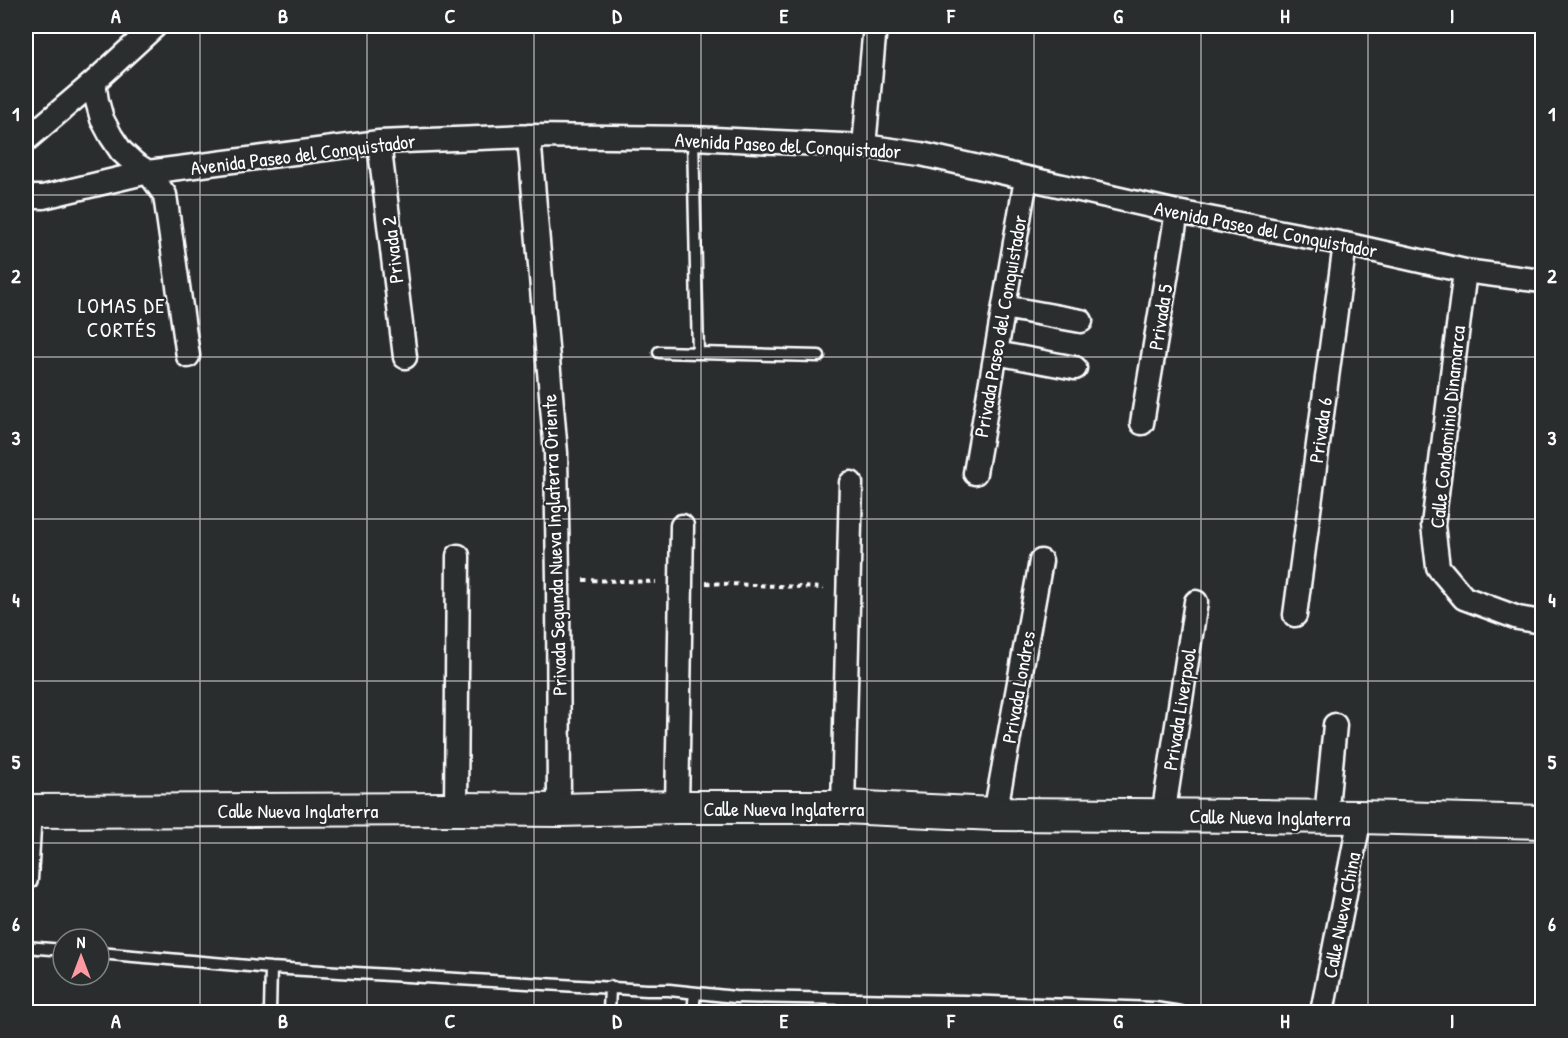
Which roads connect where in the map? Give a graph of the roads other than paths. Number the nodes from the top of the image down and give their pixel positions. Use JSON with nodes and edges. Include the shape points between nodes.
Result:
{"nodes":[{"id":1,"x":155,"y":26,"type":"edge"},
{"id":2,"x":875,"y":26,"type":"edge"},
{"id":3,"x":94,"y":82,"type":"junction"},
{"id":4,"x":528,"y":136,"type":"junction"},
{"id":5,"x":693,"y":138,"type":"junction"},
{"id":6,"x":26,"y":140,"type":"edge"},
{"id":7,"x":379,"y":142,"type":"junction"},
{"id":8,"x":864,"y":146,"type":"junction"},
{"id":9,"x":148,"y":172,"type":"junction"},
{"id":10,"x":1026,"y":178,"type":"junction"},
{"id":11,"x":26,"y":197,"type":"edge"},
{"id":12,"x":1177,"y":212,"type":"junction"},
{"id":13,"x":1345,"y":244,"type":"junction"},
{"id":14,"x":1465,"y":271,"type":"junction"},
{"id":15,"x":1542,"y":281,"type":"edge"},
{"id":16,"x":1004,"y":307,"type":"junction"},
{"id":17,"x":1081,"y":321,"type":"dead end"},
{"id":18,"x":659,"y":352,"type":"dead end"},
{"id":19,"x":698,"y":353,"type":"junction"},
{"id":20,"x":996,"y":353,"type":"junction"},
{"id":21,"x":188,"y":356,"type":"dead end"},
{"id":22,"x":819,"y":356,"type":"dead end"},
{"id":23,"x":405,"y":357,"type":"dead end"},
{"id":24,"x":1075,"y":368,"type":"dead end"},
{"id":25,"x":1142,"y":423,"type":"dead end"},
{"id":26,"x":975,"y":473,"type":"dead end"},
{"id":27,"x":851,"y":483,"type":"dead end"},
{"id":28,"x":682,"y":526,"type":"dead end"},
{"id":29,"x":458,"y":556,"type":"dead end"},
{"id":30,"x":1041,"y":561,"type":"dead end"},
{"id":31,"x":1196,"y":602,"type":"dead end"},
{"id":32,"x":1295,"y":615,"type":"dead end"},
{"id":33,"x":1542,"y":622,"type":"edge"},
{"id":34,"x":1335,"y":725,"type":"dead end"},
{"id":35,"x":677,"y":807,"type":"junction"},
{"id":36,"x":843,"y":807,"type":"junction"},
{"id":37,"x":456,"y":809,"type":"junction"},
{"id":38,"x":559,"y":810,"type":"junction"},
{"id":39,"x":28,"y":811,"type":"edge"},
{"id":40,"x":995,"y":814,"type":"junction"},
{"id":41,"x":1163,"y":816,"type":"junction"},
{"id":42,"x":1326,"y":818,"type":"junction"},
{"id":43,"x":1360,"y":818,"type":"junction"},
{"id":44,"x":1542,"y":822,"type":"edge"},
{"id":45,"x":26,"y":879,"type":"edge"},
{"id":46,"x":26,"y":947,"type":"edge"},
{"id":47,"x":51,"y":949,"type":"edge"},
{"id":48,"x":111,"y":954,"type":"edge"},
{"id":49,"x":271,"y":968,"type":"junction"},
{"id":50,"x":610,"y":987,"type":"junction"},
{"id":51,"x":695,"y":993,"type":"junction"},
{"id":52,"x":270,"y":1012,"type":"edge"},
{"id":53,"x":609,"y":1012,"type":"edge"},
{"id":54,"x":693,"y":1012,"type":"edge"},
{"id":55,"x":1181,"y":1012,"type":"edge"},
{"id":56,"x":1322,"y":1012,"type":"edge"}],
"edges":[{"from":1,"to":3,"type":"street"},
{"from":2,"to":8,"type":"street"},
{"from":3,"to":6,"type":"street"},
{"from":3,"to":9,"type":"street","via":[[102,119],[111,136],[134,163]]},
{"from":4,"to":5,"type":"street","name":"Avenida Paseo del Conquistador"},
{"from":4,"to":7,"type":"street","name":"Avenida Paseo del Conquistador"},
{"from":4,"to":38,"type":"street","name":"Privada Segunda Nueva Inglaterra Oriente","via":[[556,453]]},
{"from":5,"to":8,"type":"street","name":"Avenida Paseo del Conquistador"},
{"from":5,"to":19,"type":"lane"},
{"from":7,"to":9,"type":"street","name":"Avenida Paseo del Conquistador"},
{"from":7,"to":23,"type":"street","name":"Privada 2"},
{"from":8,"to":10,"type":"street","name":"Avenida Paseo del Conquistador","via":[[921,154]]},
{"from":9,"to":11,"type":"street","name":"Avenida Paseo del Conquistador","via":[[43,197]]},
{"from":9,"to":21,"type":"street","via":[[165,195]]},
{"from":10,"to":12,"type":"street","name":"Avenida Paseo del Conquistador"},
{"from":10,"to":16,"type":"street","name":"Privada Paseo del Conquistador"},
{"from":12,"to":13,"type":"street","name":"Avenida Paseo del Conquistador"},
{"from":12,"to":25,"type":"street","name":"Privada 5"},
{"from":13,"to":14,"type":"street","name":"Avenida Paseo del Conquistador"},
{"from":13,"to":32,"type":"street","name":"Privada 6"},
{"from":14,"to":15,"type":"street","name":"Avenida Paseo del Conquistador"},
{"from":14,"to":33,"type":"street","name":"Calle Condominio Dinamarca","via":[[1433,525],[1438,567],[1464,598],[1518,618]]},
{"from":16,"to":17,"type":"street"},
{"from":16,"to":20,"type":"street","name":"Privada Paseo del Conquistador"},
{"from":18,"to":19,"type":"lane"},
{"from":19,"to":22,"type":"lane"},
{"from":20,"to":24,"type":"street"},
{"from":20,"to":26,"type":"street","name":"Privada Paseo del Conquistador"},
{"from":27,"to":36,"type":"street"},
{"from":28,"to":35,"type":"street"},
{"from":29,"to":37,"type":"street"},
{"from":30,"to":40,"type":"street","name":"Privada Londres"},
{"from":31,"to":41,"type":"street","name":"Privada Liverpool"},
{"from":34,"to":42,"type":"street"},
{"from":35,"to":36,"type":"street","name":"Calle Nueva Inglaterra"},
{"from":35,"to":38,"type":"street","name":"Calle Nueva Inglaterra"},
{"from":36,"to":40,"type":"street","name":"Calle Nueva Inglaterra"},
{"from":37,"to":38,"type":"street","name":"Calle Nueva Inglaterra"},
{"from":37,"to":39,"type":"street","name":"Calle Nueva Inglaterra"},
{"from":39,"to":45,"type":"street"},
{"from":40,"to":41,"type":"street","name":"Calle Nueva Inglaterra"},
{"from":41,"to":42,"type":"street","name":"Calle Nueva Inglaterra"},
{"from":42,"to":43,"type":"street","name":"Calle Nueva Inglaterra"},
{"from":43,"to":44,"type":"street","name":"Calle Nueva Inglaterra"},
{"from":43,"to":56,"type":"street","name":"Calle Nueva China"},
{"from":46,"to":47,"type":"lane"},
{"from":48,"to":49,"type":"lane"},
{"from":49,"to":50,"type":"lane"},
{"from":49,"to":52,"type":"lane"},
{"from":50,"to":51,"type":"lane"},
{"from":50,"to":53,"type":"lane"},
{"from":51,"to":54,"type":"lane"},
{"from":51,"to":55,"type":"lane"}]}
